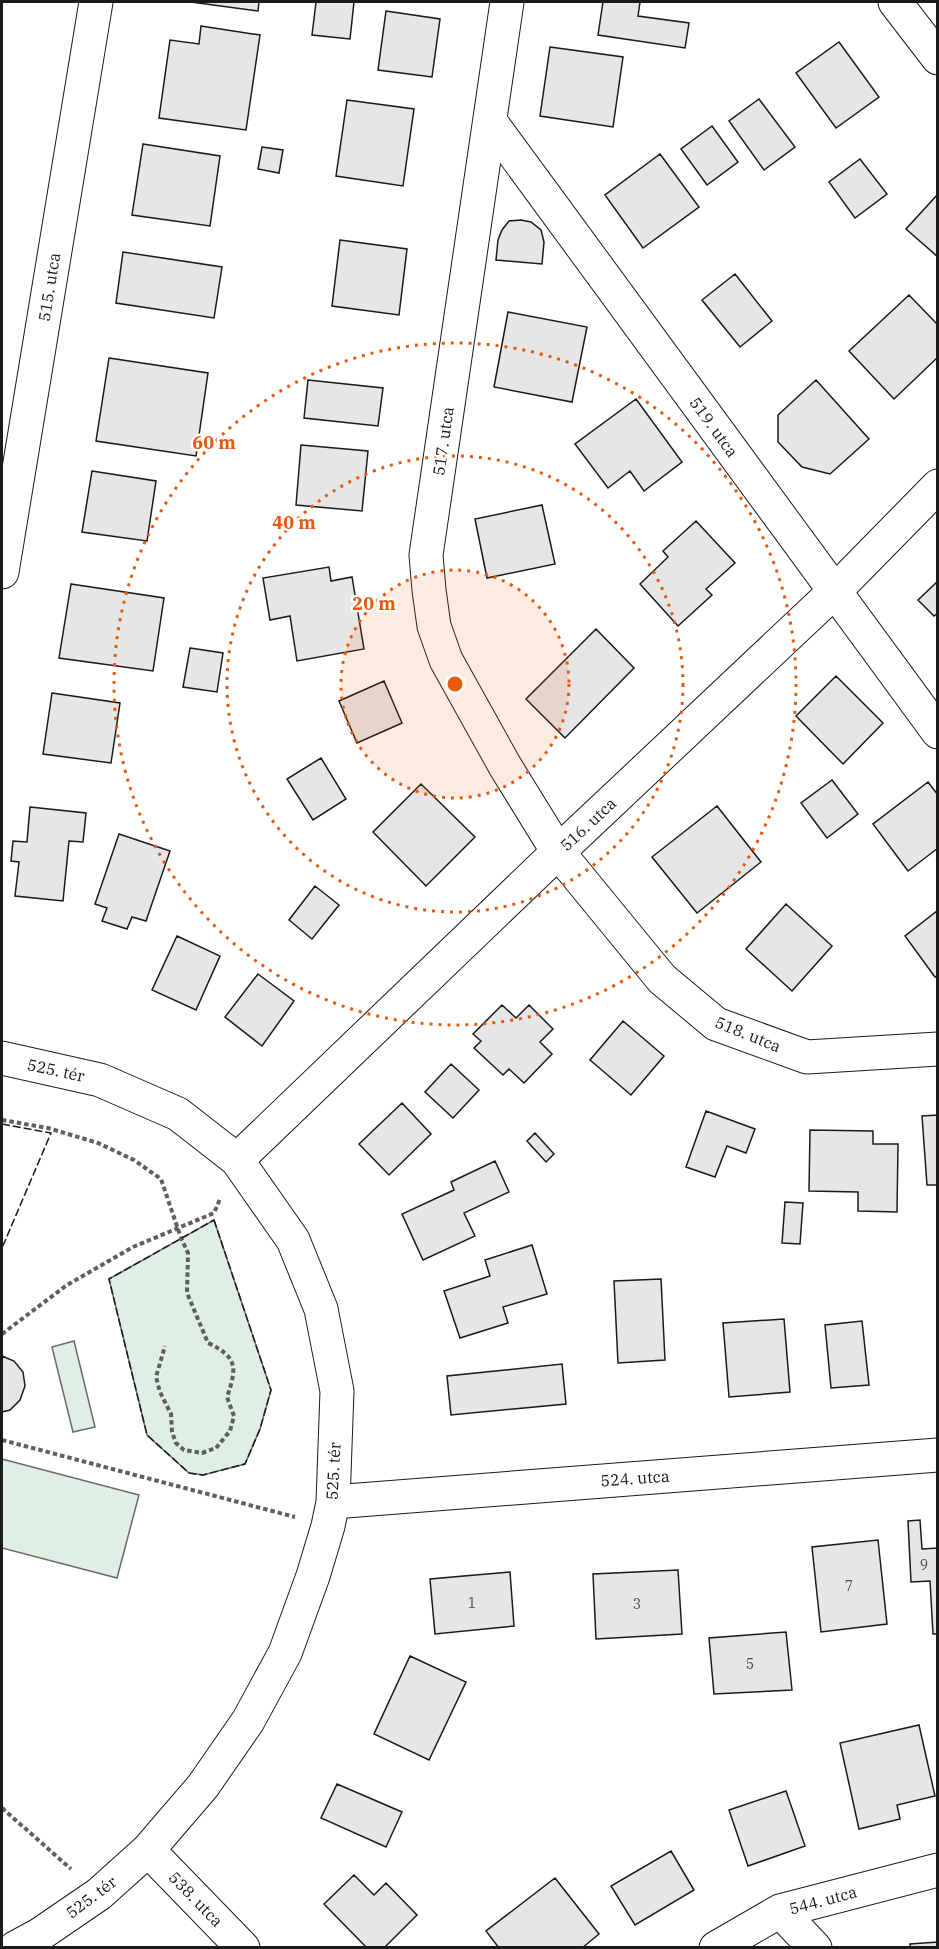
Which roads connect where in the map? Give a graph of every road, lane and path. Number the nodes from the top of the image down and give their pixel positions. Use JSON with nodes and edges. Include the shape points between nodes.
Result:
{"nodes":[{"id":1,"x":96,"y":2,"type":"edge"},
{"id":2,"x":507,"y":2,"type":"edge"},
{"id":3,"x":896,"y":2,"type":"edge"},
{"id":4,"x":938,"y":58,"type":"edge"},
{"id":5,"x":490,"y":121,"type":"junction"},
{"id":6,"x":938,"y":486,"type":"edge"},
{"id":7,"x":2,"y":572,"type":"edge"},
{"id":8,"x":835,"y":591,"type":"junction"},
{"id":9,"x":938,"y":732,"type":"edge"},
{"id":10,"x":558,"y":852,"type":"junction"},
{"id":11,"x":938,"y":1049,"type":"edge"},
{"id":12,"x":2,"y":1058,"type":"edge"},
{"id":13,"x":2,"y":1120,"type":"edge"},
{"id":14,"x":237,"y":1160,"type":"junction"},
{"id":15,"x":177,"y":1228,"type":"junction"},
{"id":16,"x":2,"y":1334,"type":"edge"},
{"id":17,"x":165,"y":1346,"type":"dead end"},
{"id":18,"x":2,"y":1440,"type":"edge"},
{"id":19,"x":938,"y":1455,"type":"edge"},
{"id":20,"x":330,"y":1514,"type":"junction"},
{"id":21,"x":2,"y":1808,"type":"edge"},
{"id":22,"x":148,"y":1850,"type":"junction"},
{"id":23,"x":938,"y":1870,"type":"edge"},
{"id":24,"x":99,"y":1894,"type":"junction"},
{"id":25,"x":780,"y":1911,"type":"junction"},
{"id":26,"x":15,"y":1947,"type":"edge"},
{"id":27,"x":243,"y":1947,"type":"edge"},
{"id":28,"x":716,"y":1947,"type":"edge"},
{"id":29,"x":815,"y":1947,"type":"edge"}],
"edges":[{"from":1,"to":7,"type":"street","name":"515. utca"},
{"from":2,"to":5,"type":"street","name":"517. utca"},
{"from":3,"to":4,"type":"street"},
{"from":5,"to":8,"type":"street","name":"519. utca"},
{"from":5,"to":10,"type":"street","name":"517. utca","via":[[426,555],[429,590],[434,626],[446,660]]},
{"from":6,"to":8,"type":"street","name":"516. utca"},
{"from":8,"to":9,"type":"street","name":"519. utca"},
{"from":8,"to":10,"type":"street","name":"516. utca"},
{"from":10,"to":11,"type":"street","name":"518. utca","via":[[662,980],[716,1024],[807,1057]]},
{"from":10,"to":14,"type":"street","name":"516. utca"},
{"from":12,"to":14,"type":"street","name":"525. tér","via":[[100,1080],[178,1114]]},
{"from":13,"to":15,"type":"path","via":[[98,1143],[134,1160],[161,1179]]},
{"from":14,"to":15,"type":"path","via":[[214,1213]]},
{"from":14,"to":20,"type":"street","name":"525. tér","via":[[293,1240],[321,1309],[337,1391]]},
{"from":15,"to":16,"type":"path","via":[[133,1247],[67,1285]]},
{"from":15,"to":17,"type":"path","via":[[188,1253],[187,1293],[208,1342],[231,1360],[234,1375],[227,1397],[234,1416],[230,1431],[216,1448],[202,1453],[184,1450],[176,1443],[171,1414],[156,1377]]},
{"from":18,"to":20,"type":"path"},
{"from":19,"to":20,"type":"street","name":"524. utca"},
{"from":20,"to":22,"type":"street","name":"525. tér","via":[[285,1653],[248,1721],[202,1786]]},
{"from":21,"to":24,"type":"path"},
{"from":22,"to":24,"type":"street","name":"525. tér"},
{"from":22,"to":27,"type":"street","name":"538. utca"},
{"from":23,"to":25,"type":"street","name":"544. utca"},
{"from":24,"to":26,"type":"street","name":"525. tér"},
{"from":25,"to":28,"type":"street","name":"544. utca"},
{"from":25,"to":29,"type":"street"}]}
